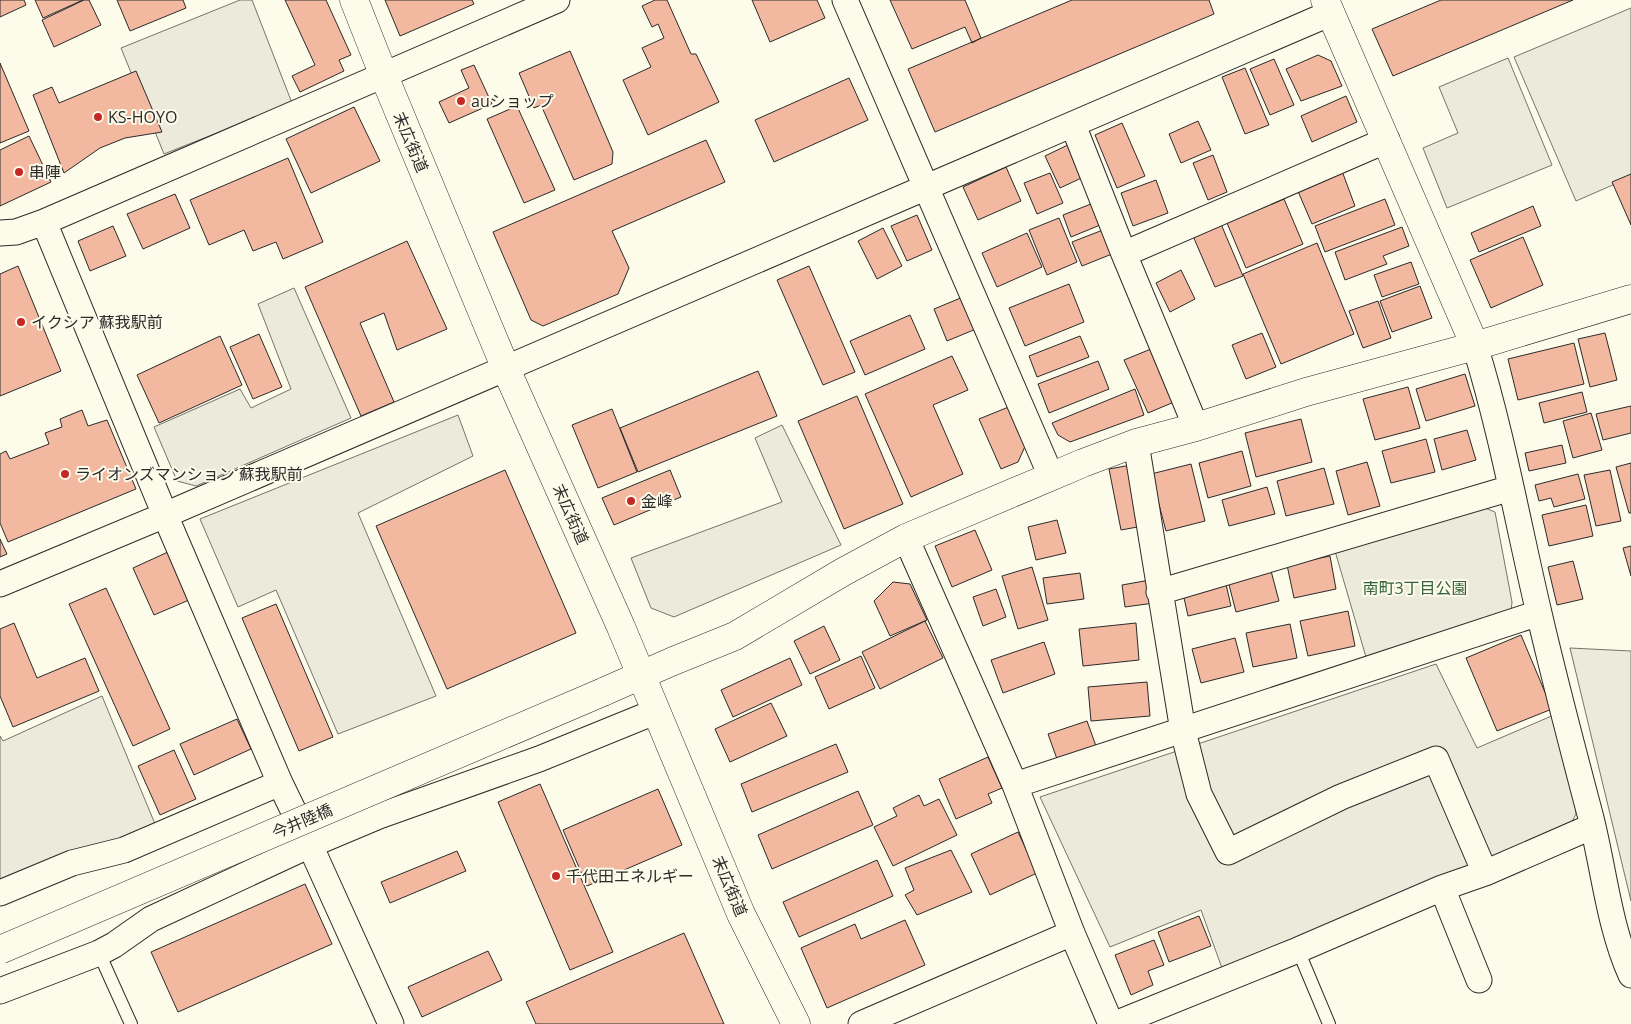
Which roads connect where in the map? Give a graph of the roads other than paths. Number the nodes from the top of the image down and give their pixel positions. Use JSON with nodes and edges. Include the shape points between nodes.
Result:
{"nodes":[{"id":1,"x":354,"y":0,"type":"edge"},
{"id":2,"x":557,"y":0,"type":"edge"},
{"id":3,"x":845,"y":0,"type":"edge"},
{"id":4,"x":1328,"y":7,"type":"edge"},
{"id":5,"x":384,"y":76,"type":"junction"},
{"id":6,"x":1072,"y":125,"type":"junction"},
{"id":7,"x":1387,"y":140,"type":"junction"},
{"id":8,"x":927,"y":188,"type":"junction"},
{"id":9,"x":44,"y":222,"type":"junction"},
{"id":10,"x":0,"y":233,"type":"edge"},
{"id":11,"x":1124,"y":254,"type":"junction"},
{"id":12,"x":1631,"y":299,"type":"edge"},
{"id":13,"x":1474,"y":346,"type":"junction"},
{"id":14,"x":506,"y":369,"type":"junction"},
{"id":15,"x":1196,"y":427,"type":"junction"},
{"id":16,"x":1136,"y":443,"type":"junction"},
{"id":17,"x":1051,"y":476,"type":"junction"},
{"id":18,"x":1512,"y":488,"type":"junction"},
{"id":19,"x":166,"y":515,"type":"junction"},
{"id":20,"x":906,"y":538,"type":"junction"},
{"id":21,"x":0,"y":584,"type":"edge"},
{"id":22,"x":1159,"y":592,"type":"junction"},
{"id":23,"x":1539,"y":613,"type":"junction"},
{"id":24,"x":641,"y":675,"type":"junction"},
{"id":25,"x":657,"y":711,"type":"junction"},
{"id":26,"x":1183,"y":731,"type":"junction"},
{"id":27,"x":280,"y":783,"type":"junction"},
{"id":28,"x":1015,"y":785,"type":"junction"},
{"id":29,"x":1593,"y":826,"type":"junction"},
{"id":30,"x":310,"y":845,"type":"junction"},
{"id":31,"x":1484,"y":873,"type":"junction"},
{"id":32,"x":1442,"y":888,"type":"junction"},
{"id":33,"x":0,"y":893,"type":"edge"},
{"id":34,"x":1072,"y":933,"type":"junction"},
{"id":35,"x":106,"y":942,"type":"junction"},
{"id":36,"x":0,"y":950,"type":"edge"},
{"id":37,"x":1298,"y":950,"type":"junction"},
{"id":38,"x":1631,"y":975,"type":"edge"},
{"id":39,"x":1479,"y":980,"type":"dead end"},
{"id":40,"x":0,"y":991,"type":"edge"},
{"id":41,"x":131,"y":1024,"type":"edge"},
{"id":42,"x":391,"y":1024,"type":"edge"},
{"id":43,"x":796,"y":1024,"type":"edge"},
{"id":44,"x":861,"y":1024,"type":"edge"},
{"id":45,"x":1111,"y":1024,"type":"edge"},
{"id":46,"x":1115,"y":1024,"type":"edge"},
{"id":47,"x":1329,"y":1024,"type":"edge"}],
"edges":[{"from":1,"to":5,"type":"street","name":"末広街道"},
{"from":2,"to":5,"type":"street"},
{"from":3,"to":8,"type":"street"},
{"from":4,"to":6,"type":"street"},
{"from":4,"to":7,"type":"street"},
{"from":5,"to":9,"type":"street"},
{"from":5,"to":14,"type":"street","name":"末広街道"},
{"from":6,"to":8,"type":"street"},
{"from":6,"to":11,"type":"street"},
{"from":7,"to":11,"type":"street"},
{"from":7,"to":13,"type":"street"},
{"from":8,"to":14,"type":"street"},
{"from":8,"to":17,"type":"street"},
{"from":9,"to":10,"type":"street","via":[[16,232]]},
{"from":9,"to":19,"type":"street"},
{"from":11,"to":15,"type":"street"},
{"from":12,"to":13,"type":"street","name":"今井陸橋"},
{"from":13,"to":15,"type":"street","name":"今井陸橋","via":[[1306,392]]},
{"from":13,"to":18,"type":"street"},
{"from":14,"to":19,"type":"street"},
{"from":14,"to":24,"type":"street","name":"末広街道"},
{"from":15,"to":16,"type":"street","name":"今井陸橋"},
{"from":16,"to":17,"type":"street","name":"今井陸橋"},
{"from":16,"to":22,"type":"street"},
{"from":17,"to":20,"type":"street","name":"今井陸橋"},
{"from":18,"to":22,"type":"street"},
{"from":18,"to":23,"type":"street"},
{"from":19,"to":21,"type":"street"},
{"from":19,"to":27,"type":"street"},
{"from":20,"to":24,"type":"street","name":"今井陸橋","via":[[735,636]]},
{"from":20,"to":28,"type":"street"},
{"from":22,"to":26,"type":"street"},
{"from":23,"to":26,"type":"street"},
{"from":23,"to":29,"type":"street"},
{"from":24,"to":25,"type":"street","name":"末広街道"},
{"from":24,"to":36,"type":"street","name":"今井陸橋","bridge":true},
{"from":25,"to":30,"type":"street"},
{"from":25,"to":43,"type":"street","name":"末広街道","via":[[741,914]]},
{"from":26,"to":28,"type":"street"},
{"from":26,"to":31,"type":"street","via":[[1199,794],[1228,852],[1341,797],[1436,760]]},
{"from":27,"to":30,"type":"street"},
{"from":27,"to":33,"type":"street","via":[[84,866]]},
{"from":28,"to":34,"type":"street"},
{"from":29,"to":31,"type":"street"},
{"from":29,"to":38,"type":"street","via":[[1620,951]]},
{"from":30,"to":35,"type":"street"},
{"from":30,"to":42,"type":"street"},
{"from":31,"to":32,"type":"street"},
{"from":32,"to":37,"type":"street"},
{"from":32,"to":39,"type":"street"},
{"from":34,"to":44,"type":"street"},
{"from":34,"to":45,"type":"street"},
{"from":35,"to":40,"type":"street"},
{"from":35,"to":41,"type":"lane"},
{"from":37,"to":46,"type":"street"},
{"from":37,"to":47,"type":"lane"}]}
